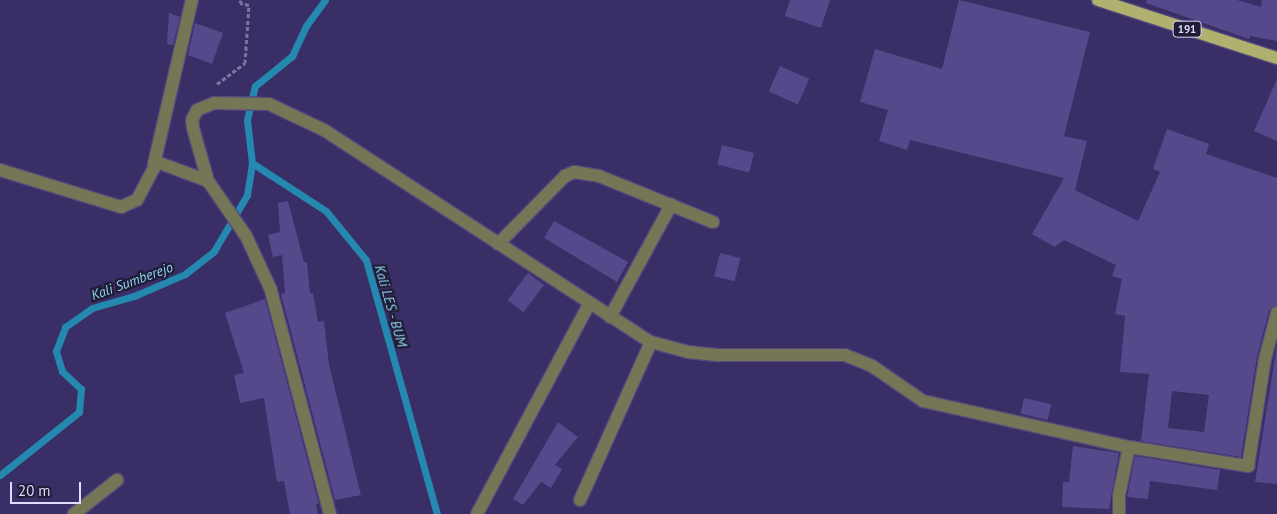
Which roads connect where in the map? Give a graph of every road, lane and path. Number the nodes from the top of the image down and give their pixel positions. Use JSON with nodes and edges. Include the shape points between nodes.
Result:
{"nodes":[{"id":1,"x":192,"y":0,"type":"edge"},
{"id":2,"x":241,"y":0,"type":"edge"},
{"id":3,"x":1098,"y":0,"type":"edge"},
{"id":4,"x":1277,"y":58,"type":"edge"},
{"id":5,"x":214,"y":103,"type":"junction"},
{"id":6,"x":154,"y":164,"type":"junction"},
{"id":7,"x":0,"y":170,"type":"edge"},
{"id":8,"x":208,"y":181,"type":"junction"},
{"id":9,"x":671,"y":205,"type":"junction"},
{"id":10,"x":713,"y":222,"type":"dead end"},
{"id":11,"x":498,"y":244,"type":"junction"},
{"id":12,"x":589,"y":304,"type":"junction"},
{"id":13,"x":1277,"y":313,"type":"edge"},
{"id":14,"x":610,"y":317,"type":"junction"},
{"id":15,"x":651,"y":342,"type":"junction"},
{"id":16,"x":1129,"y":447,"type":"junction"},
{"id":17,"x":117,"y":480,"type":"dead end"},
{"id":18,"x":580,"y":500,"type":"dead end"},
{"id":19,"x":74,"y":514,"type":"edge"},
{"id":20,"x":330,"y":514,"type":"edge"},
{"id":21,"x":477,"y":514,"type":"edge"},
{"id":22,"x":1120,"y":514,"type":"edge"}],
"edges":[{"from":1,"to":6,"type":"street"},
{"from":2,"to":5,"type":"path","via":[[240,3],[249,5],[245,63],[214,86]]},
{"from":3,"to":4,"type":"main road","number":"191"},
{"from":5,"to":8,"type":"street","via":[[197,110],[192,120]]},
{"from":5,"to":11,"type":"street","via":[[268,104],[324,130]]},
{"from":6,"to":7,"type":"street","via":[[137,200],[120,207]]},
{"from":6,"to":8,"type":"street","via":[[162,161]]},
{"from":8,"to":20,"type":"street","via":[[243,232],[271,290]]},
{"from":9,"to":10,"type":"street"},
{"from":9,"to":11,"type":"street","via":[[598,176],[574,172],[565,176]]},
{"from":9,"to":14,"type":"street"},
{"from":11,"to":12,"type":"street"},
{"from":12,"to":14,"type":"street"},
{"from":12,"to":21,"type":"street"},
{"from":13,"to":16,"type":"street","via":[[1265,360],[1248,466]]},
{"from":14,"to":15,"type":"street"},
{"from":15,"to":16,"type":"street","via":[[688,352],[719,355],[845,355],[872,366],[923,401]]},
{"from":15,"to":18,"type":"street"},
{"from":16,"to":22,"type":"street","via":[[1119,494]]},
{"from":17,"to":19,"type":"street"}]}
